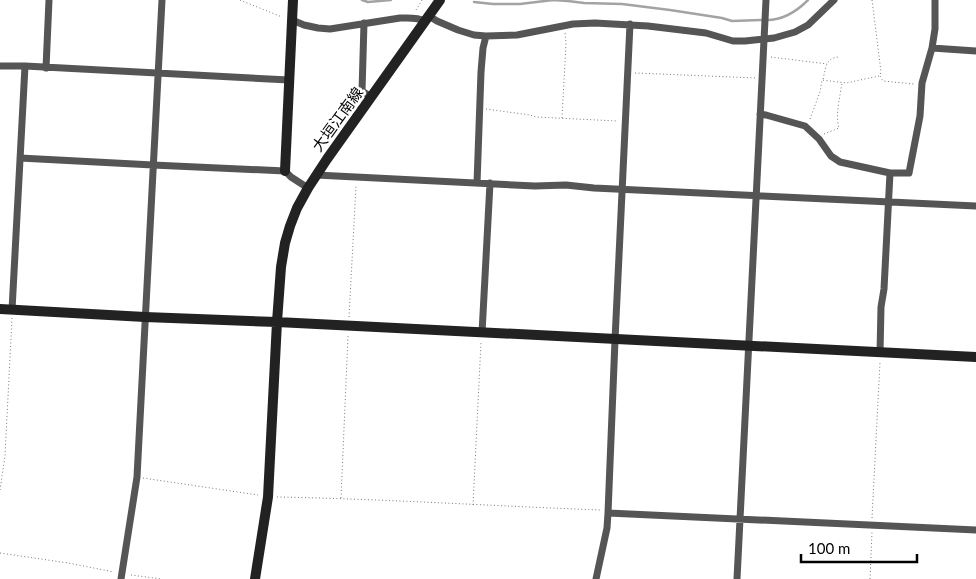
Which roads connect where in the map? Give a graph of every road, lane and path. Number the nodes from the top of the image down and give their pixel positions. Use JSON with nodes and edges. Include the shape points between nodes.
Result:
{"nodes":[{"id":1,"x":49,"y":0,"type":"edge"},
{"id":2,"x":162,"y":0,"type":"edge"},
{"id":3,"x":240,"y":0,"type":"edge"},
{"id":4,"x":293,"y":0,"type":"edge"},
{"id":5,"x":422,"y":0,"type":"edge"},
{"id":6,"x":440,"y":0,"type":"edge"},
{"id":7,"x":766,"y":0,"type":"edge"},
{"id":8,"x":834,"y":0,"type":"edge"},
{"id":9,"x":872,"y":0,"type":"edge"},
{"id":10,"x":934,"y":0,"type":"edge"},
{"id":11,"x":411,"y":18,"type":"junction"},
{"id":12,"x":427,"y":18,"type":"junction"},
{"id":13,"x":292,"y":20,"type":"junction"},
{"id":14,"x":364,"y":23,"type":"junction"},
{"id":15,"x":630,"y":24,"type":"junction"},
{"id":16,"x":564,"y":27,"type":"junction"},
{"id":17,"x":486,"y":36,"type":"junction"},
{"id":18,"x":763,"y":39,"type":"junction"},
{"id":19,"x":932,"y":48,"type":"junction"},
{"id":20,"x":976,"y":51,"type":"edge"},
{"id":21,"x":762,"y":56,"type":"junction"},
{"id":22,"x":839,"y":57,"type":"dead end"},
{"id":23,"x":827,"y":64,"type":"junction"},
{"id":24,"x":0,"y":66,"type":"edge"},
{"id":25,"x":25,"y":66,"type":"junction"},
{"id":26,"x":46,"y":68,"type":"junction"},
{"id":27,"x":628,"y":73,"type":"junction"},
{"id":28,"x":158,"y":74,"type":"junction"},
{"id":29,"x":880,"y":76,"type":"junction"},
{"id":30,"x":762,"y":79,"type":"junction"},
{"id":31,"x":289,"y":80,"type":"junction"},
{"id":32,"x":822,"y":80,"type":"junction"},
{"id":33,"x":842,"y":83,"type":"junction"},
{"id":34,"x":922,"y":83,"type":"junction"},
{"id":35,"x":371,"y":97,"type":"junction"},
{"id":36,"x":480,"y":109,"type":"junction"},
{"id":37,"x":760,"y":114,"type":"junction"},
{"id":38,"x":562,"y":118,"type":"junction"},
{"id":39,"x":625,"y":122,"type":"junction"},
{"id":40,"x":805,"y":126,"type":"junction"},
{"id":41,"x":816,"y":136,"type":"junction"},
{"id":42,"x":20,"y":158,"type":"junction"},
{"id":43,"x":153,"y":166,"type":"junction"},
{"id":44,"x":285,"y":171,"type":"junction"},
{"id":45,"x":890,"y":173,"type":"junction"},
{"id":46,"x":316,"y":175,"type":"junction"},
{"id":47,"x":356,"y":178,"type":"junction"},
{"id":48,"x":477,"y":183,"type":"junction"},
{"id":49,"x":490,"y":184,"type":"junction"},
{"id":50,"x":308,"y":188,"type":"junction"},
{"id":51,"x":622,"y":189,"type":"junction"},
{"id":52,"x":755,"y":195,"type":"junction"},
{"id":53,"x":888,"y":202,"type":"junction"},
{"id":54,"x":976,"y":206,"type":"edge"},
{"id":55,"x":0,"y":309,"type":"edge"},
{"id":56,"x":12,"y":310,"type":"junction"},
{"id":57,"x":145,"y":318,"type":"junction"},
{"id":58,"x":277,"y":322,"type":"junction"},
{"id":59,"x":349,"y":326,"type":"junction"},
{"id":60,"x":482,"y":333,"type":"junction"},
{"id":61,"x":615,"y":340,"type":"junction"},
{"id":62,"x":748,"y":346,"type":"junction"},
{"id":63,"x":880,"y":352,"type":"junction"},
{"id":64,"x":976,"y":357,"type":"edge"},
{"id":65,"x":137,"y":477,"type":"junction"},
{"id":66,"x":0,"y":490,"type":"edge"},
{"id":67,"x":268,"y":497,"type":"junction"},
{"id":68,"x":341,"y":498,"type":"junction"},
{"id":69,"x":473,"y":505,"type":"junction"},
{"id":70,"x":608,"y":512,"type":"junction"},
{"id":71,"x":739,"y":519,"type":"junction"},
{"id":72,"x":872,"y":526,"type":"junction"},
{"id":73,"x":976,"y":530,"type":"edge"},
{"id":74,"x":0,"y":553,"type":"edge"},
{"id":75,"x":122,"y":576,"type":"edge"},
{"id":76,"x":162,"y":579,"type":"edge"},
{"id":77,"x":255,"y":579,"type":"edge"},
{"id":78,"x":596,"y":579,"type":"edge"},
{"id":79,"x":736,"y":579,"type":"edge"},
{"id":80,"x":870,"y":579,"type":"edge"}],
"edges":[{"from":1,"to":26,"type":"street"},
{"from":2,"to":28,"type":"street"},
{"from":3,"to":13,"type":"path"},
{"from":4,"to":13,"type":"street"},
{"from":5,"to":11,"type":"path"},
{"from":6,"to":12,"type":"street","name":"大垣江南線"},
{"from":7,"to":18,"type":"street"},
{"from":8,"to":18,"type":"street","via":[[794,32]]},
{"from":9,"to":29,"type":"path"},
{"from":10,"to":19,"type":"street"},
{"from":11,"to":12,"type":"street"},
{"from":11,"to":14,"type":"street"},
{"from":12,"to":17,"type":"street","via":[[474,35]]},
{"from":12,"to":35,"type":"street","name":"大垣江南線"},
{"from":13,"to":14,"type":"street","via":[[330,29]]},
{"from":13,"to":31,"type":"street"},
{"from":14,"to":35,"type":"street","via":[[362,91]]},
{"from":15,"to":16,"type":"street","via":[[584,23]]},
{"from":15,"to":18,"type":"street","via":[[706,34],[733,41]]},
{"from":15,"to":27,"type":"street"},
{"from":16,"to":17,"type":"street","via":[[500,37]]},
{"from":16,"to":38,"type":"path"},
{"from":17,"to":36,"type":"street","via":[[481,64]]},
{"from":18,"to":21,"type":"street"},
{"from":19,"to":20,"type":"street"},
{"from":19,"to":34,"type":"street"},
{"from":21,"to":23,"type":"path"},
{"from":21,"to":30,"type":"street"},
{"from":22,"to":23,"type":"path","via":[[832,58]]},
{"from":23,"to":32,"type":"path"},
{"from":24,"to":25,"type":"street"},
{"from":25,"to":26,"type":"street"},
{"from":25,"to":42,"type":"street"},
{"from":26,"to":28,"type":"street"},
{"from":27,"to":30,"type":"path"},
{"from":27,"to":39,"type":"street"},
{"from":28,"to":31,"type":"street"},
{"from":28,"to":43,"type":"street"},
{"from":29,"to":33,"type":"path"},
{"from":29,"to":34,"type":"path","via":[[883,81]]},
{"from":30,"to":37,"type":"street"},
{"from":31,"to":44,"type":"street"},
{"from":32,"to":33,"type":"path"},
{"from":32,"to":40,"type":"path"},
{"from":33,"to":41,"type":"path","via":[[837,114],[839,128]]},
{"from":34,"to":45,"type":"street","via":[[920,116],[909,173]]},
{"from":35,"to":46,"type":"street","name":"大垣江南線"},
{"from":36,"to":38,"type":"path"},
{"from":36,"to":48,"type":"street"},
{"from":37,"to":40,"type":"street"},
{"from":37,"to":52,"type":"street"},
{"from":38,"to":39,"type":"path"},
{"from":39,"to":51,"type":"street"},
{"from":40,"to":41,"type":"street"},
{"from":41,"to":45,"type":"street","via":[[830,156],[840,162]]},
{"from":42,"to":43,"type":"street"},
{"from":42,"to":56,"type":"street"},
{"from":43,"to":44,"type":"street"},
{"from":43,"to":57,"type":"street"},
{"from":44,"to":50,"type":"street"},
{"from":45,"to":53,"type":"street"},
{"from":46,"to":47,"type":"street"},
{"from":46,"to":50,"type":"street","name":"大垣江南線"},
{"from":47,"to":48,"type":"street"},
{"from":47,"to":59,"type":"path"},
{"from":48,"to":49,"type":"street"},
{"from":49,"to":51,"type":"street"},
{"from":49,"to":60,"type":"street"},
{"from":50,"to":58,"type":"street","name":"大垣江南線","via":[[285,243]]},
{"from":51,"to":52,"type":"street"},
{"from":51,"to":61,"type":"street"},
{"from":52,"to":53,"type":"street"},
{"from":52,"to":62,"type":"street"},
{"from":53,"to":54,"type":"street"},
{"from":53,"to":63,"type":"street"},
{"from":55,"to":56,"type":"street"},
{"from":56,"to":57,"type":"street"},
{"from":56,"to":66,"type":"path","via":[[5,456]]},
{"from":57,"to":58,"type":"street"},
{"from":57,"to":65,"type":"street"},
{"from":58,"to":59,"type":"street"},
{"from":58,"to":67,"type":"street","name":"大垣江南線"},
{"from":59,"to":60,"type":"street"},
{"from":59,"to":68,"type":"path"},
{"from":60,"to":61,"type":"street"},
{"from":60,"to":69,"type":"path"},
{"from":61,"to":62,"type":"street"},
{"from":61,"to":70,"type":"street"},
{"from":62,"to":63,"type":"street"},
{"from":62,"to":71,"type":"street"},
{"from":63,"to":64,"type":"street"},
{"from":63,"to":72,"type":"path"},
{"from":65,"to":67,"type":"path"},
{"from":65,"to":75,"type":"street"},
{"from":67,"to":68,"type":"path"},
{"from":67,"to":77,"type":"street","name":"大垣江南線"},
{"from":68,"to":69,"type":"path"},
{"from":69,"to":70,"type":"path"},
{"from":70,"to":71,"type":"street"},
{"from":70,"to":78,"type":"street"},
{"from":71,"to":72,"type":"street"},
{"from":71,"to":79,"type":"street"},
{"from":72,"to":73,"type":"street"},
{"from":72,"to":80,"type":"path"},
{"from":74,"to":75,"type":"path","via":[[68,563]]},
{"from":75,"to":76,"type":"path"}]}
